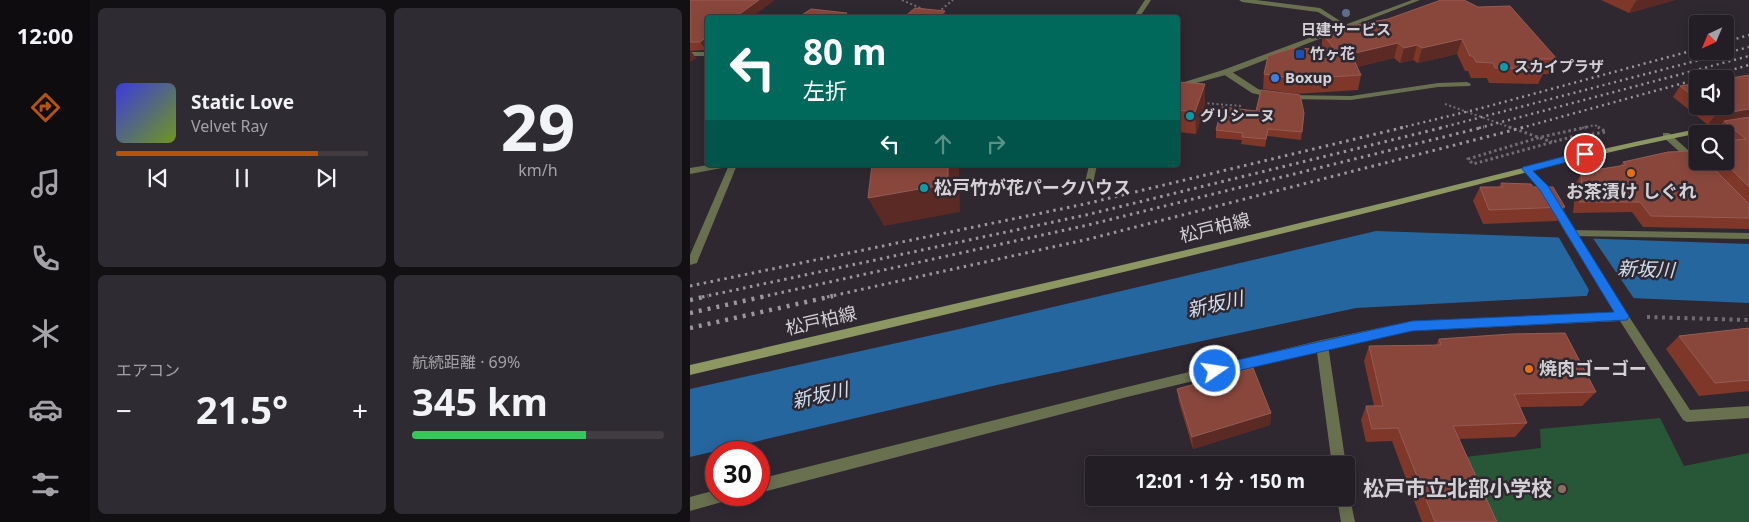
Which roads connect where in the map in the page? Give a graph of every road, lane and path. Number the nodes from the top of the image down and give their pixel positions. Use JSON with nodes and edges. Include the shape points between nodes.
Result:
{"nodes":[{"id":1,"x":902,"y":0,"type":"edge"},
{"id":2,"x":953,"y":0,"type":"edge"},
{"id":3,"x":1148,"y":0,"type":"edge"},
{"id":4,"x":1242,"y":0,"type":"edge"},
{"id":5,"x":1417,"y":0,"type":"edge"},
{"id":6,"x":928,"y":15,"type":"edge"},
{"id":7,"x":935,"y":15,"type":"edge"},
{"id":8,"x":1138,"y":15,"type":"edge"},
{"id":9,"x":1345,"y":26,"type":"junction"},
{"id":10,"x":690,"y":54,"type":"edge"},
{"id":11,"x":705,"y":54,"type":"edge"},
{"id":12,"x":1226,"y":72,"type":"junction"},
{"id":13,"x":1466,"y":84,"type":"dead end"},
{"id":14,"x":1180,"y":85,"type":"edge"},
{"id":15,"x":1442,"y":103,"type":"dead end"},
{"id":16,"x":1749,"y":122,"type":"edge"},
{"id":17,"x":1606,"y":132,"type":"dead end"},
{"id":18,"x":1666,"y":135,"type":"junction"},
{"id":19,"x":1541,"y":137,"type":"junction"},
{"id":20,"x":1571,"y":137,"type":"dead end"},
{"id":21,"x":1689,"y":156,"type":"edge"},
{"id":22,"x":709,"y":167,"type":"edge"},
{"id":23,"x":732,"y":167,"type":"edge"},
{"id":24,"x":1093,"y":167,"type":"edge"},
{"id":25,"x":1527,"y":169,"type":"junction"},
{"id":26,"x":690,"y":170,"type":"edge"},
{"id":27,"x":1088,"y":182,"type":"dead end"},
{"id":28,"x":1571,"y":235,"type":"junction"},
{"id":29,"x":1749,"y":236,"type":"edge"},
{"id":30,"x":690,"y":261,"type":"edge"},
{"id":31,"x":1620,"y":313,"type":"junction"},
{"id":32,"x":1749,"y":320,"type":"edge"},
{"id":33,"x":1322,"y":345,"type":"junction"},
{"id":34,"x":690,"y":370,"type":"edge"},
{"id":35,"x":1749,"y":412,"type":"edge"},
{"id":36,"x":1338,"y":456,"type":"edge"},
{"id":37,"x":770,"y":483,"type":"edge"},
{"id":38,"x":705,"y":500,"type":"edge"},
{"id":39,"x":690,"y":504,"type":"edge"},
{"id":40,"x":1345,"y":506,"type":"edge"},
{"id":41,"x":1348,"y":522,"type":"edge"}],
"edges":[{"from":1,"to":6,"type":"path","via":[[930,13]]},
{"from":2,"to":7,"type":"path"},
{"from":3,"to":8,"type":"street"},
{"from":4,"to":9,"type":"street","via":[[1320,10]]},
{"from":5,"to":9,"type":"street"},
{"from":9,"to":12,"type":"street"},
{"from":10,"to":11,"type":"street"},
{"from":12,"to":13,"type":"street","via":[[1268,96],[1351,98]]},
{"from":12,"to":14,"type":"street"},
{"from":15,"to":19,"type":"path"},
{"from":16,"to":18,"type":"main road","name":"松戸柏線"},
{"from":17,"to":19,"type":"path","via":[[1595,125]]},
{"from":18,"to":21,"type":"street"},
{"from":18,"to":25,"type":"main road","name":"松戸柏線"},
{"from":19,"to":20,"type":"path","via":[[1468,159],[1473,164]]},
{"from":22,"to":26,"type":"street"},
{"from":23,"to":30,"type":"street"},
{"from":24,"to":27,"type":"street"},
{"from":25,"to":28,"type":"street","via":[[1544,188]]},
{"from":25,"to":34,"type":"main road","name":"松戸柏線"},
{"from":28,"to":29,"type":"street"},
{"from":28,"to":31,"type":"street"},
{"from":31,"to":32,"type":"path"},
{"from":31,"to":33,"type":"street","via":[[1412,326]]},
{"from":31,"to":35,"type":"street","via":[[1687,416]]},
{"from":33,"to":36,"type":"street"},
{"from":33,"to":37,"type":"street"},
{"from":38,"to":39,"type":"street"},
{"from":40,"to":41,"type":"street"}]}
